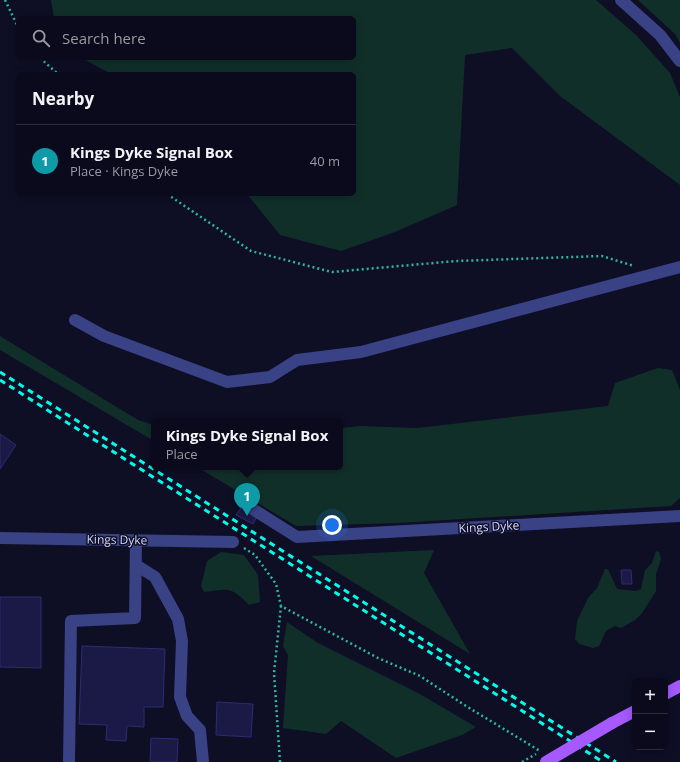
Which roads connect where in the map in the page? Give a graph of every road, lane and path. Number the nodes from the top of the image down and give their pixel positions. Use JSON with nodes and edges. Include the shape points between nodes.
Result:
{"nodes":[{"id":1,"x":5,"y":0,"type":"edge"},
{"id":2,"x":621,"y":0,"type":"edge"},
{"id":3,"x":16,"y":23,"type":"edge"},
{"id":4,"x":42,"y":60,"type":"edge"},
{"id":5,"x":680,"y":61,"type":"edge"},
{"id":6,"x":56,"y":72,"type":"edge"},
{"id":7,"x":170,"y":196,"type":"edge"},
{"id":8,"x":637,"y":267,"type":"dead end"},
{"id":9,"x":680,"y":267,"type":"edge"},
{"id":10,"x":75,"y":320,"type":"dead end"},
{"id":11,"x":243,"y":504,"type":"dead end"},
{"id":12,"x":680,"y":516,"type":"edge"},
{"id":13,"x":0,"y":538,"type":"edge"},
{"id":14,"x":136,"y":540,"type":"junction"},
{"id":15,"x":233,"y":542,"type":"joint"},
{"id":16,"x":136,"y":565,"type":"junction"},
{"id":17,"x":281,"y":606,"type":"junction"},
{"id":18,"x":680,"y":686,"type":"edge"},
{"id":19,"x":668,"y":692,"type":"edge"},
{"id":20,"x":632,"y":713,"type":"edge"},
{"id":21,"x":545,"y":758,"type":"edge"},
{"id":22,"x":68,"y":762,"type":"edge"},
{"id":23,"x":203,"y":762,"type":"edge"},
{"id":24,"x":280,"y":762,"type":"edge"}],
"edges":[{"from":1,"to":3,"type":"path"},
{"from":2,"to":5,"type":"street","via":[[660,35]]},
{"from":4,"to":6,"type":"path"},
{"from":7,"to":8,"type":"path","via":[[251,251],[332,272],[456,261],[602,256]]},
{"from":9,"to":10,"type":"street","via":[[361,352],[297,360],[270,377],[226,382],[104,336]]},
{"from":11,"to":12,"type":"street","name":"Kings Dyke","via":[[297,537]]},
{"from":13,"to":14,"type":"street","name":"Kings Dyke"},
{"from":14,"to":15,"type":"street","name":"Kings Dyke"},
{"from":14,"to":16,"type":"street"},
{"from":15,"to":17,"type":"path","via":[[255,555],[276,584]]},
{"from":16,"to":22,"type":"street","via":[[135,618],[71,622]]},
{"from":16,"to":23,"type":"street","via":[[155,577],[178,619],[182,641],[180,697],[187,716],[200,730]]},
{"from":17,"to":21,"type":"path","via":[[378,658],[420,676]]},
{"from":17,"to":24,"type":"path","via":[[274,673]]},
{"from":18,"to":19,"type":"main road"},
{"from":20,"to":21,"type":"main road","bridge":true}]}
